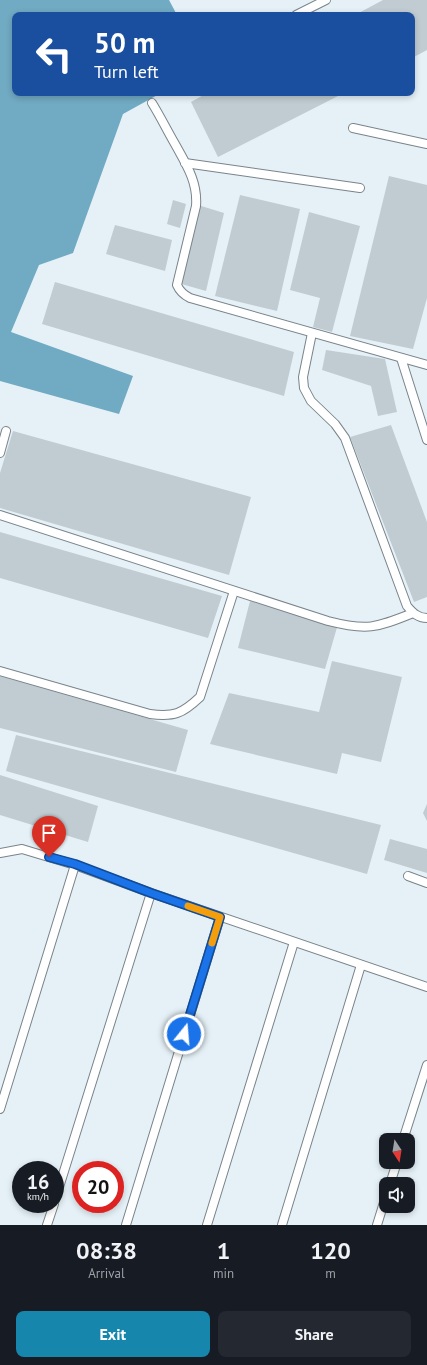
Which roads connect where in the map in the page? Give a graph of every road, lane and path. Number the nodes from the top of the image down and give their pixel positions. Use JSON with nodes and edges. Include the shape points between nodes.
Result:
{"nodes":[{"id":1,"x":326,"y":0,"type":"edge"},
{"id":2,"x":302,"y":12,"type":"edge"},
{"id":3,"x":152,"y":103,"type":"dead end"},
{"id":4,"x":354,"y":128,"type":"dead end"},
{"id":5,"x":427,"y":144,"type":"edge"},
{"id":6,"x":185,"y":163,"type":"junction"},
{"id":7,"x":360,"y":188,"type":"dead end"},
{"id":8,"x":312,"y":333,"type":"junction"},
{"id":9,"x":401,"y":358,"type":"junction"},
{"id":10,"x":427,"y":365,"type":"edge"},
{"id":11,"x":6,"y":431,"type":"dead end"},
{"id":12,"x":427,"y":440,"type":"edge"},
{"id":13,"x":0,"y":453,"type":"edge"},
{"id":14,"x":0,"y":515,"type":"edge"},
{"id":15,"x":234,"y":591,"type":"junction"},
{"id":16,"x":413,"y":613,"type":"junction"},
{"id":17,"x":427,"y":618,"type":"edge"},
{"id":18,"x":0,"y":671,"type":"edge"},
{"id":19,"x":0,"y":853,"type":"edge"},
{"id":20,"x":75,"y":864,"type":"junction"},
{"id":21,"x":408,"y":876,"type":"dead end"},
{"id":22,"x":427,"y":883,"type":"edge"},
{"id":23,"x":151,"y":893,"type":"junction"},
{"id":24,"x":220,"y":917,"type":"junction"},
{"id":25,"x":294,"y":942,"type":"junction"},
{"id":26,"x":362,"y":965,"type":"junction"},
{"id":27,"x":427,"y":987,"type":"edge"},
{"id":28,"x":427,"y":1065,"type":"edge"},
{"id":29,"x":0,"y":1109,"type":"edge"},
{"id":30,"x":406,"y":1133,"type":"edge"},
{"id":31,"x":64,"y":1171,"type":"edge"},
{"id":32,"x":51,"y":1213,"type":"edge"},
{"id":33,"x":381,"y":1213,"type":"edge"},
{"id":34,"x":47,"y":1225,"type":"edge"},
{"id":35,"x":126,"y":1225,"type":"edge"},
{"id":36,"x":207,"y":1225,"type":"edge"},
{"id":37,"x":282,"y":1225,"type":"edge"},
{"id":38,"x":377,"y":1225,"type":"edge"}],
"edges":[{"from":1,"to":2,"type":"lane"},
{"from":3,"to":6,"type":"lane"},
{"from":4,"to":5,"type":"lane"},
{"from":6,"to":7,"type":"lane"},
{"from":6,"to":8,"type":"lane","via":[[194,184],[196,206],[177,285],[180,291],[190,298]]},
{"from":8,"to":9,"type":"lane"},
{"from":8,"to":16,"type":"lane","via":[[303,378],[304,388],[311,401],[335,424],[345,438],[408,606]]},
{"from":9,"to":10,"type":"lane"},
{"from":9,"to":12,"type":"lane"},
{"from":11,"to":13,"type":"lane"},
{"from":14,"to":15,"type":"lane"},
{"from":15,"to":16,"type":"lane","via":[[349,626],[367,628]]},
{"from":15,"to":18,"type":"lane","via":[[200,697],[188,708],[176,714],[150,714]]},
{"from":16,"to":17,"type":"lane"},
{"from":19,"to":20,"type":"lane","via":[[22,849]]},
{"from":20,"to":23,"type":"lane"},
{"from":20,"to":29,"type":"lane"},
{"from":21,"to":22,"type":"lane"},
{"from":23,"to":24,"type":"lane"},
{"from":23,"to":31,"type":"lane"},
{"from":24,"to":25,"type":"lane"},
{"from":24,"to":35,"type":"lane"},
{"from":25,"to":26,"type":"lane"},
{"from":25,"to":36,"type":"lane"},
{"from":26,"to":27,"type":"lane"},
{"from":26,"to":37,"type":"lane"},
{"from":28,"to":30,"type":"lane"},
{"from":32,"to":34,"type":"lane"},
{"from":33,"to":38,"type":"lane"}]}
